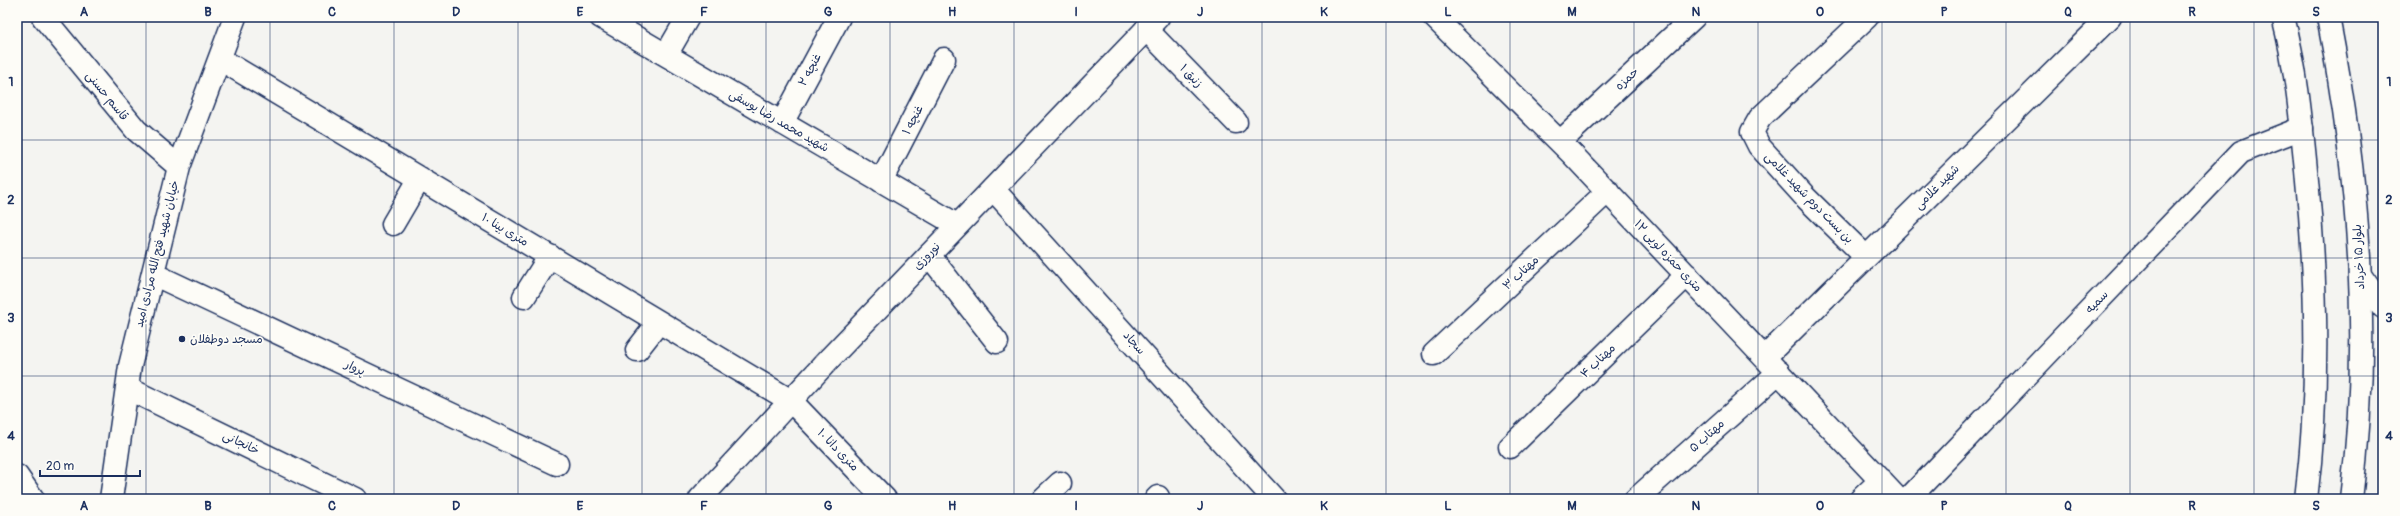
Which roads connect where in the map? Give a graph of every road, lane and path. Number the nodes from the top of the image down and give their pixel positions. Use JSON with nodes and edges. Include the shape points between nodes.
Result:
{"nodes":[{"id":1,"x":43,"y":17,"type":"edge"},
{"id":2,"x":236,"y":17,"type":"edge"},
{"id":3,"x":600,"y":17,"type":"edge"},
{"id":4,"x":688,"y":17,"type":"edge"},
{"id":5,"x":839,"y":17,"type":"edge"},
{"id":6,"x":1434,"y":17,"type":"edge"},
{"id":7,"x":1694,"y":17,"type":"edge"},
{"id":8,"x":1867,"y":17,"type":"edge"},
{"id":9,"x":2110,"y":17,"type":"edge"},
{"id":10,"x":2283,"y":17,"type":"edge"},
{"id":11,"x":2328,"y":17,"type":"edge"},
{"id":12,"x":1152,"y":23,"type":"edge"},
{"id":13,"x":666,"y":55,"type":"junction"},
{"id":14,"x":220,"y":59,"type":"junction"},
{"id":15,"x":944,"y":59,"type":"dead end"},
{"id":16,"x":1236,"y":122,"type":"dead end"},
{"id":17,"x":782,"y":123,"type":"junction"},
{"id":18,"x":2302,"y":128,"type":"junction"},
{"id":19,"x":1560,"y":142,"type":"junction"},
{"id":20,"x":179,"y":166,"type":"junction"},
{"id":21,"x":420,"y":178,"type":"junction"},
{"id":22,"x":881,"y":181,"type":"junction"},
{"id":23,"x":993,"y":189,"type":"junction"},
{"id":24,"x":1608,"y":191,"type":"junction"},
{"id":25,"x":393,"y":224,"type":"dead end"},
{"id":26,"x":957,"y":225,"type":"junction"},
{"id":27,"x":929,"y":255,"type":"junction"},
{"id":28,"x":550,"y":256,"type":"junction"},
{"id":29,"x":1866,"y":257,"type":"junction"},
{"id":30,"x":153,"y":274,"type":"junction"},
{"id":31,"x":1687,"y":275,"type":"junction"},
{"id":32,"x":2360,"y":276,"type":"junction"},
{"id":33,"x":524,"y":297,"type":"dead end"},
{"id":34,"x":2383,"y":307,"type":"edge"},
{"id":35,"x":659,"y":322,"type":"junction"},
{"id":36,"x":997,"y":342,"type":"dead end"},
{"id":37,"x":637,"y":350,"type":"dead end"},
{"id":38,"x":1434,"y":354,"type":"dead end"},
{"id":39,"x":1772,"y":365,"type":"junction"},
{"id":40,"x":127,"y":388,"type":"junction"},
{"id":41,"x":790,"y":400,"type":"junction"},
{"id":42,"x":1510,"y":447,"type":"dead end"},
{"id":43,"x":557,"y":464,"type":"dead end"},
{"id":44,"x":17,"y":476,"type":"edge"},
{"id":45,"x":1881,"y":480,"type":"junction"},
{"id":46,"x":1060,"y":482,"type":"dead end"},
{"id":47,"x":33,"y":499,"type":"edge"},
{"id":48,"x":111,"y":499,"type":"edge"},
{"id":49,"x":355,"y":499,"type":"edge"},
{"id":50,"x":700,"y":499,"type":"edge"},
{"id":51,"x":885,"y":499,"type":"edge"},
{"id":52,"x":1042,"y":499,"type":"edge"},
{"id":53,"x":1274,"y":499,"type":"edge"},
{"id":54,"x":1636,"y":499,"type":"edge"},
{"id":55,"x":1861,"y":499,"type":"edge"},
{"id":56,"x":1898,"y":499,"type":"edge"},
{"id":57,"x":1908,"y":499,"type":"edge"},
{"id":58,"x":2306,"y":499,"type":"edge"},
{"id":59,"x":2351,"y":499,"type":"edge"}],
"edges":[{"from":1,"to":20,"type":"street","name":"قاسم حسنی","via":[[136,130]]},
{"from":2,"to":14,"type":"street","name":"خیابان شهید فتح الله مرادی امید"},
{"from":3,"to":13,"type":"street","name":"شهید محمد رضا یوسفی"},
{"from":4,"to":13,"type":"street"},
{"from":5,"to":17,"type":"street","name":"غنچه ۲"},
{"from":6,"to":19,"type":"street","name":"۱۲ متری حمزه لویی"},
{"from":7,"to":19,"type":"street","name":"حمزه"},
{"from":8,"to":29,"type":"street","name":"بن بست دوم شهید غلامی","via":[[1760,118],[1752,132],[1759,146],[1805,197]]},
{"from":9,"to":29,"type":"street","name":"شهید غلامی"},
{"from":10,"to":18,"type":"street"},
{"from":11,"to":32,"type":"street","name":"بلوار ۱۵ خرداد","via":[[2345,106],[2357,203]]},
{"from":12,"to":16,"type":"street","name":"زنبق ۱"},
{"from":12,"to":23,"type":"street","name":"نوروزی"},
{"from":13,"to":17,"type":"street","name":"شهید محمد رضا یوسفی"},
{"from":14,"to":20,"type":"street","name":"خیابان شهید فتح الله مرادی امید"},
{"from":14,"to":21,"type":"street","name":"۱۰ متری بینا"},
{"from":15,"to":22,"type":"street","name":"غنچه ۱"},
{"from":17,"to":22,"type":"street","name":"شهید محمد رضا یوسفی"},
{"from":18,"to":57,"type":"street","name":"سمیه","via":[[2241,152]]},
{"from":18,"to":58,"type":"street","via":[[2312,223],[2316,333],[2313,444]]},
{"from":19,"to":24,"type":"street","name":"۱۲ متری حمزه لویی"},
{"from":20,"to":30,"type":"street","name":"خیابان شهید فتح الله مرادی امید"},
{"from":21,"to":25,"type":"street"},
{"from":21,"to":28,"type":"street","name":"۱۰ متری بینا"},
{"from":22,"to":26,"type":"street","name":"شهید محمد رضا یوسفی"},
{"from":23,"to":26,"type":"street","name":"نوروزی"},
{"from":23,"to":53,"type":"street","name":"سجاد"},
{"from":24,"to":31,"type":"street","name":"۱۲ متری حمزه لویی"},
{"from":24,"to":38,"type":"street","name":"مهتاب ۳"},
{"from":26,"to":27,"type":"street","name":"نوروزی"},
{"from":27,"to":36,"type":"street"},
{"from":27,"to":41,"type":"street","name":"نوروزی"},
{"from":28,"to":33,"type":"street"},
{"from":28,"to":35,"type":"street","name":"۱۰ متری بینا"},
{"from":29,"to":39,"type":"street","name":"شهید غلامی"},
{"from":30,"to":40,"type":"street","name":"خیابان شهید فتح الله مرادی امید"},
{"from":30,"to":43,"type":"street","name":"پروار"},
{"from":31,"to":39,"type":"street","name":"۱۲ متری حمزه لویی"},
{"from":31,"to":42,"type":"street","name":"مهتاب ۴"},
{"from":32,"to":34,"type":"street"},
{"from":32,"to":59,"type":"street","name":"بلوار ۱۵ خرداد","via":[[2363,324],[2358,443]]},
{"from":35,"to":37,"type":"street"},
{"from":35,"to":41,"type":"street","name":"۱۰ متری بینا"},
{"from":39,"to":45,"type":"street","name":"۱۲ متری حمزه لویی"},
{"from":39,"to":54,"type":"street","name":"مهتاب ۵"},
{"from":40,"to":48,"type":"street","name":"خیابان شهید فتح الله مرادی امید"},
{"from":40,"to":49,"type":"street","name":"خانجانی"},
{"from":41,"to":50,"type":"street","name":"نوروزی"},
{"from":41,"to":51,"type":"street","name":"۱۰ متری دانا"},
{"from":44,"to":47,"type":"street"},
{"from":45,"to":55,"type":"street"},
{"from":45,"to":56,"type":"street","name":"۱۲ متری حمزه لویی"},
{"from":46,"to":52,"type":"street"}]}
